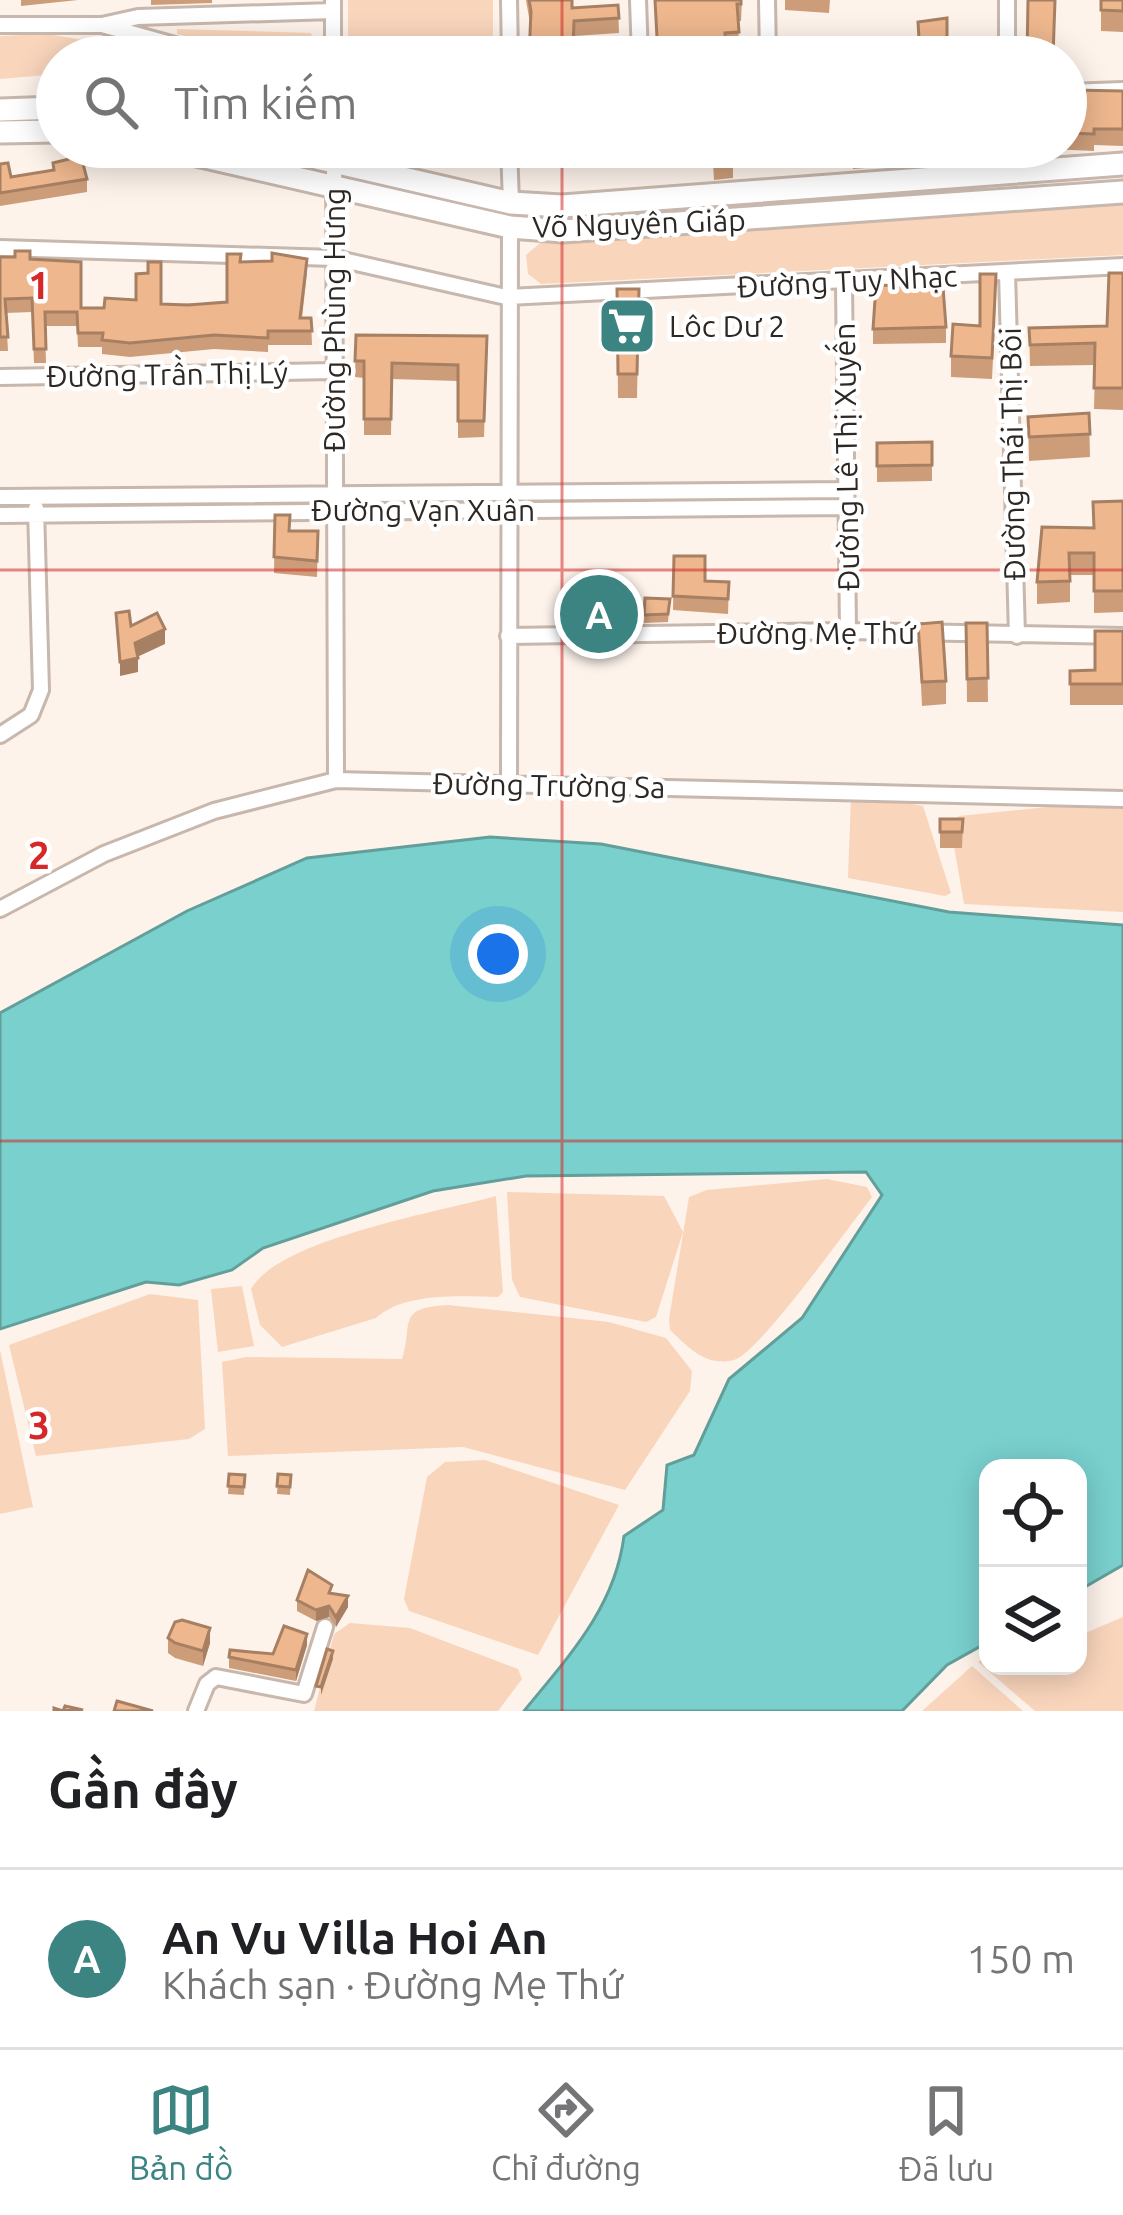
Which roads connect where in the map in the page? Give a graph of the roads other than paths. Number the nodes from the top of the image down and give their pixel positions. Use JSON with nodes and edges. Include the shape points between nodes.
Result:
{"nodes":[{"id":1,"x":509,"y":0,"type":"edge"},
{"id":2,"x":638,"y":0,"type":"edge"},
{"id":3,"x":767,"y":0,"type":"edge"},
{"id":4,"x":1007,"y":0,"type":"edge"},
{"id":5,"x":333,"y":6,"type":"edge"},
{"id":6,"x":0,"y":25,"type":"edge"},
{"id":7,"x":102,"y":26,"type":"junction"},
{"id":8,"x":139,"y":36,"type":"edge"},
{"id":9,"x":510,"y":36,"type":"edge"},
{"id":10,"x":639,"y":36,"type":"edge"},
{"id":11,"x":767,"y":36,"type":"edge"},
{"id":12,"x":1007,"y":36,"type":"edge"},
{"id":13,"x":1123,"y":90,"type":"edge"},
{"id":14,"x":1087,"y":91,"type":"edge"},
{"id":15,"x":36,"y":109,"type":"edge"},
{"id":16,"x":0,"y":110,"type":"edge"},
{"id":17,"x":36,"y":131,"type":"edge"},
{"id":18,"x":0,"y":132,"type":"edge"},
{"id":19,"x":1123,"y":164,"type":"edge"},
{"id":20,"x":1087,"y":167,"type":"edge"},
{"id":21,"x":251,"y":168,"type":"edge"},
{"id":22,"x":334,"y":168,"type":"edge"},
{"id":23,"x":382,"y":168,"type":"edge"},
{"id":24,"x":510,"y":168,"type":"edge"},
{"id":25,"x":1072,"y":168,"type":"edge"},
{"id":26,"x":334,"y":188,"type":"junction"},
{"id":27,"x":1123,"y":192,"type":"edge"},
{"id":28,"x":511,"y":203,"type":"junction"},
{"id":29,"x":510,"y":227,"type":"junction"},
{"id":30,"x":0,"y":248,"type":"edge"},
{"id":31,"x":334,"y":258,"type":"junction"},
{"id":32,"x":1123,"y":266,"type":"edge"},
{"id":33,"x":1007,"y":272,"type":"junction"},
{"id":34,"x":844,"y":283,"type":"junction"},
{"id":35,"x":506,"y":297,"type":"junction"},
{"id":36,"x":334,"y":371,"type":"junction"},
{"id":37,"x":0,"y":377,"type":"edge"},
{"id":38,"x":335,"y":490,"type":"junction"},
{"id":39,"x":511,"y":490,"type":"junction"},
{"id":40,"x":845,"y":490,"type":"junction"},
{"id":41,"x":0,"y":497,"type":"edge"},
{"id":42,"x":35,"y":497,"type":"junction"},
{"id":43,"x":846,"y":507,"type":"junction"},
{"id":44,"x":510,"y":509,"type":"junction"},
{"id":45,"x":335,"y":510,"type":"junction"},
{"id":46,"x":0,"y":515,"type":"edge"},
{"id":47,"x":36,"y":515,"type":"junction"},
{"id":48,"x":848,"y":631,"type":"junction"},
{"id":49,"x":508,"y":636,"type":"junction"},
{"id":50,"x":1017,"y":636,"type":"junction"},
{"id":51,"x":1123,"y":636,"type":"edge"},
{"id":52,"x":0,"y":735,"type":"edge"},
{"id":53,"x":336,"y":780,"type":"junction"},
{"id":54,"x":508,"y":784,"type":"junction"},
{"id":55,"x":1123,"y":799,"type":"edge"},
{"id":56,"x":0,"y":908,"type":"edge"},
{"id":57,"x":325,"y":1627,"type":"dead end"},
{"id":58,"x":196,"y":1711,"type":"edge"}],
"edges":[{"from":1,"to":9,"type":"street"},
{"from":2,"to":10,"type":"street"},
{"from":3,"to":11,"type":"street"},
{"from":4,"to":12,"type":"street"},
{"from":5,"to":7,"type":"street"},
{"from":6,"to":7,"type":"street"},
{"from":7,"to":8,"type":"street"},
{"from":13,"to":14,"type":"street"},
{"from":15,"to":16,"type":"main road"},
{"from":17,"to":18,"type":"main road"},
{"from":19,"to":20,"type":"main road","name":"Võ Nguyên Giáp"},
{"from":21,"to":26,"type":"main road","name":"Võ Nguyên Giáp"},
{"from":22,"to":26,"type":"street","name":"Đường Phùng Hưng"},
{"from":23,"to":28,"type":"main road","name":"Võ Nguyên Giáp"},
{"from":24,"to":28,"type":"street"},
{"from":25,"to":28,"type":"main road","name":"Võ Nguyên Giáp","via":[[628,203]]},
{"from":26,"to":29,"type":"main road","name":"Võ Nguyên Giáp"},
{"from":26,"to":31,"type":"street","name":"Đường Phùng Hưng"},
{"from":27,"to":29,"type":"main road","name":"Võ Nguyên Giáp","via":[[621,229]]},
{"from":28,"to":29,"type":"main road"},
{"from":29,"to":35,"type":"street"},
{"from":30,"to":31,"type":"street","name":"Đường Tuy Nhạc"},
{"from":31,"to":35,"type":"street","name":"Đường Tuy Nhạc"},
{"from":31,"to":36,"type":"street","name":"Đường Phùng Hưng"},
{"from":32,"to":33,"type":"street","name":"Đường Tuy Nhạc"},
{"from":33,"to":34,"type":"street","name":"Đường Tuy Nhạc"},
{"from":33,"to":50,"type":"street","name":"Đường Thái Thị Bôi"},
{"from":34,"to":35,"type":"street","name":"Đường Tuy Nhạc"},
{"from":34,"to":40,"type":"street","name":"Đường Lê Thị Xuyến"},
{"from":35,"to":39,"type":"street"},
{"from":36,"to":37,"type":"street","name":"Đường Trần Thị Lý"},
{"from":36,"to":38,"type":"street","name":"Đường Phùng Hưng"},
{"from":38,"to":39,"type":"street","name":"Đường Vạn Xuân"},
{"from":38,"to":42,"type":"street","name":"Đường Vạn Xuân"},
{"from":38,"to":45,"type":"street","name":"Đường Phùng Hưng"},
{"from":39,"to":40,"type":"street","name":"Đường Vạn Xuân"},
{"from":39,"to":44,"type":"street"},
{"from":40,"to":43,"type":"street","name":"Đường Lê Thị Xuyến"},
{"from":41,"to":42,"type":"street","name":"Đường Vạn Xuân"},
{"from":42,"to":47,"type":"street"},
{"from":43,"to":44,"type":"street","name":"Đường Vạn Xuân"},
{"from":43,"to":48,"type":"street","name":"Đường Lê Thị Xuyến"},
{"from":44,"to":45,"type":"street","name":"Đường Vạn Xuân"},
{"from":44,"to":49,"type":"street"},
{"from":45,"to":47,"type":"street","name":"Đường Vạn Xuân"},
{"from":45,"to":53,"type":"street","name":"Đường Phùng Hưng"},
{"from":46,"to":47,"type":"street","name":"Đường Vạn Xuân"},
{"from":47,"to":52,"type":"street","via":[[41,690],[31,716]]},
{"from":48,"to":49,"type":"street","name":"Đường Mẹ Thứ"},
{"from":48,"to":50,"type":"street","name":"Đường Mẹ Thứ"},
{"from":49,"to":54,"type":"street"},
{"from":50,"to":51,"type":"street","name":"Đường Mẹ Thứ"},
{"from":53,"to":54,"type":"street","name":"Đường Trường Sa"},
{"from":53,"to":56,"type":"street","name":"Đường Trường Sa","via":[[214,811],[104,854]]},
{"from":54,"to":55,"type":"street","name":"Đường Trường Sa"},
{"from":57,"to":58,"type":"street","via":[[304,1694],[217,1677]]}]}
